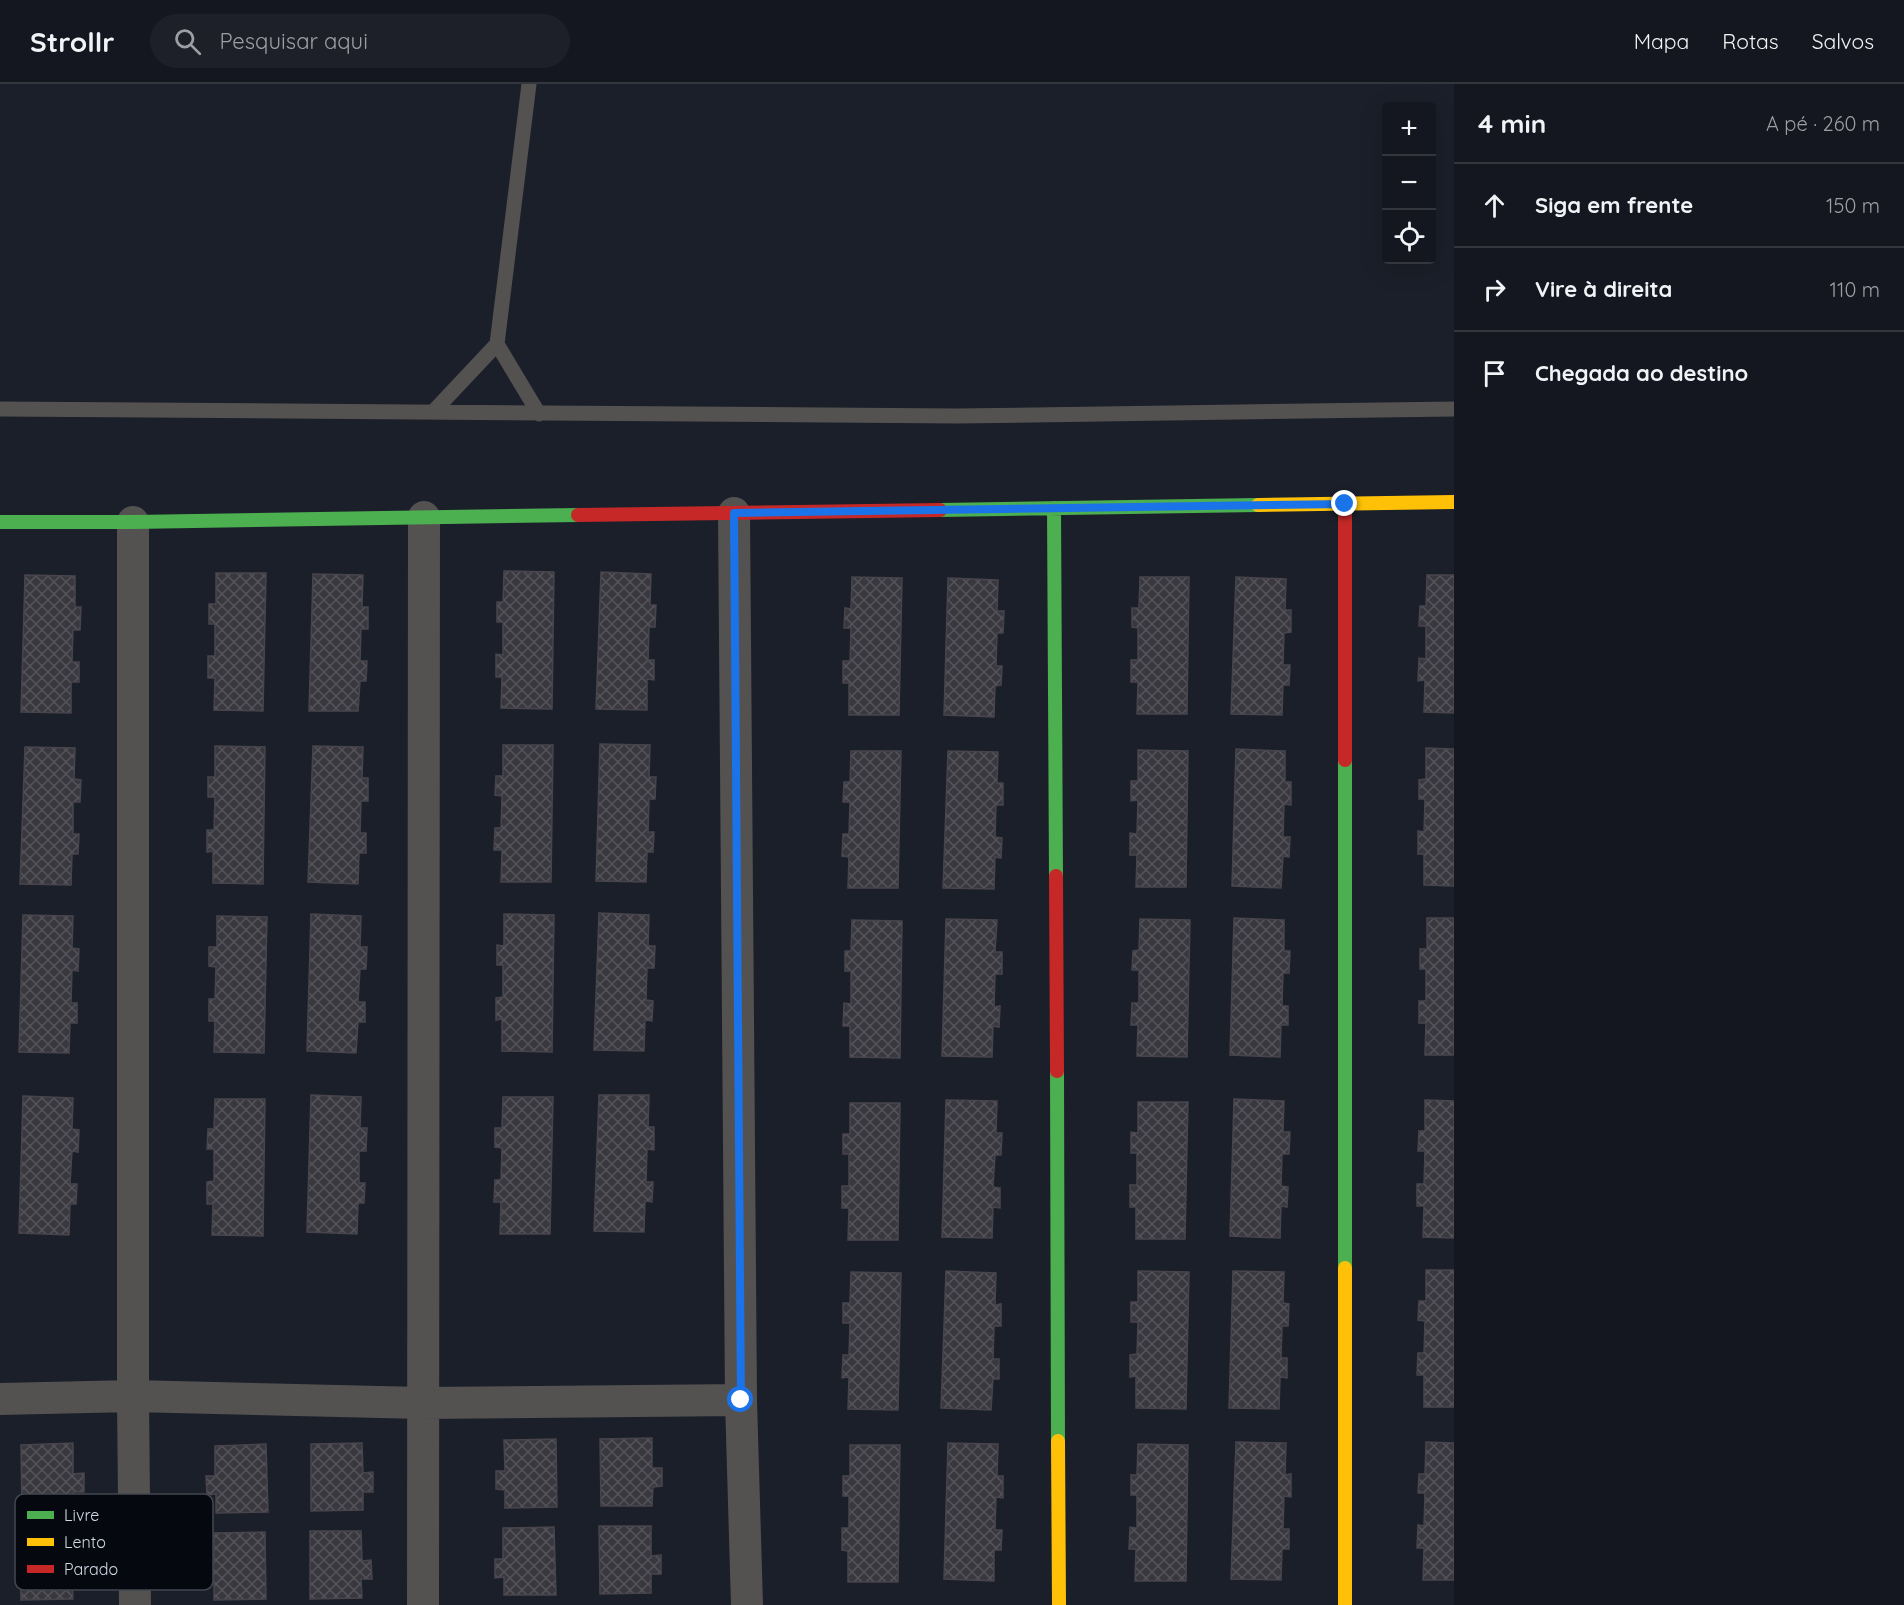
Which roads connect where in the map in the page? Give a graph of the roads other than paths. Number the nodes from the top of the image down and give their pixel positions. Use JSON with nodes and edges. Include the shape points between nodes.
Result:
{"nodes":[{"id":1,"x":529,"y":84,"type":"edge"},
{"id":2,"x":497,"y":344,"type":"junction"},
{"id":3,"x":0,"y":409,"type":"edge"},
{"id":4,"x":1454,"y":409,"type":"edge"},
{"id":5,"x":434,"y":411,"type":"junction"},
{"id":6,"x":539,"y":414,"type":"junction"},
{"id":7,"x":1454,"y":502,"type":"edge"},
{"id":8,"x":1345,"y":504,"type":"junction"},
{"id":9,"x":1054,"y":508,"type":"junction"},
{"id":10,"x":734,"y":513,"type":"junction"},
{"id":11,"x":424,"y":517,"type":"junction"},
{"id":12,"x":0,"y":522,"type":"edge"},
{"id":13,"x":133,"y":522,"type":"junction"},
{"id":14,"x":133,"y":1396,"type":"junction"},
{"id":15,"x":0,"y":1399,"type":"edge"},
{"id":16,"x":741,"y":1400,"type":"junction"},
{"id":17,"x":422,"y":1404,"type":"junction"},
{"id":18,"x":134,"y":1494,"type":"edge"},
{"id":19,"x":135,"y":1590,"type":"edge"},
{"id":20,"x":135,"y":1605,"type":"edge"},
{"id":21,"x":423,"y":1605,"type":"edge"},
{"id":22,"x":747,"y":1605,"type":"edge"},
{"id":23,"x":1059,"y":1605,"type":"edge"},
{"id":24,"x":1345,"y":1605,"type":"edge"}],
"edges":[{"from":1,"to":2,"type":"lane"},
{"from":2,"to":5,"type":"lane"},
{"from":2,"to":6,"type":"lane"},
{"from":3,"to":5,"type":"lane"},
{"from":4,"to":6,"type":"lane","via":[[957,416]]},
{"from":5,"to":6,"type":"lane"},
{"from":7,"to":8,"type":"street"},
{"from":8,"to":9,"type":"street"},
{"from":8,"to":24,"type":"street"},
{"from":9,"to":10,"type":"street"},
{"from":9,"to":23,"type":"street"},
{"from":10,"to":11,"type":"street"},
{"from":10,"to":16,"type":"street"},
{"from":11,"to":13,"type":"street"},
{"from":11,"to":17,"type":"street"},
{"from":12,"to":13,"type":"street"},
{"from":13,"to":14,"type":"street"},
{"from":14,"to":15,"type":"street"},
{"from":14,"to":17,"type":"street"},
{"from":14,"to":18,"type":"street"},
{"from":16,"to":17,"type":"street"},
{"from":16,"to":22,"type":"street"},
{"from":17,"to":21,"type":"street"},
{"from":19,"to":20,"type":"street"}]}
